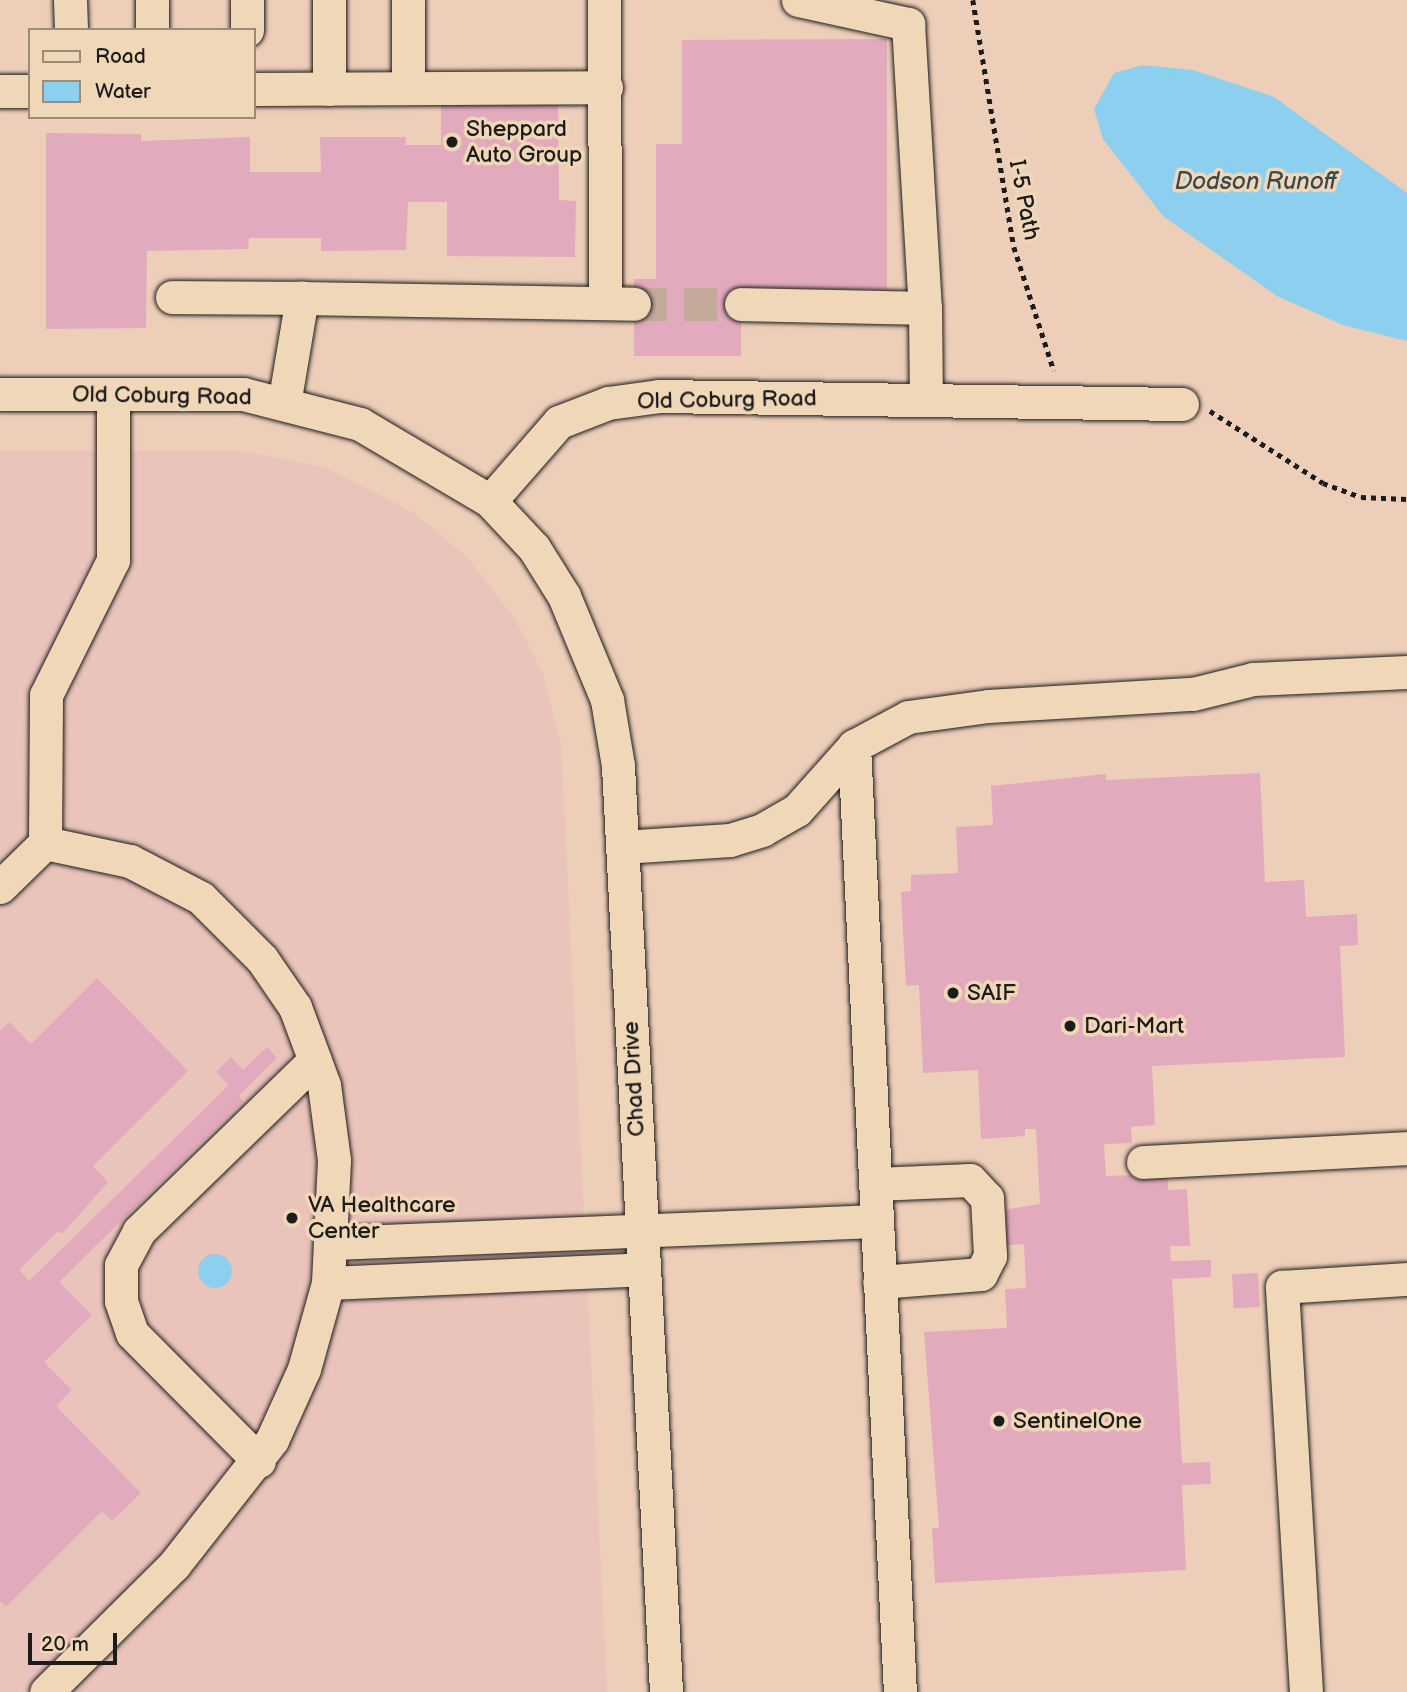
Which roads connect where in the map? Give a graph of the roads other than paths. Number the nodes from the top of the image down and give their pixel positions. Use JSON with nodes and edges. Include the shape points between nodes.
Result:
{"nodes":[{"id":1,"x":70,"y":0,"type":"edge"},
{"id":2,"x":152,"y":0,"type":"edge"},
{"id":3,"x":247,"y":0,"type":"edge"},
{"id":4,"x":330,"y":0,"type":"edge"},
{"id":5,"x":408,"y":0,"type":"edge"},
{"id":6,"x":604,"y":0,"type":"edge"},
{"id":7,"x":798,"y":0,"type":"edge"},
{"id":8,"x":71,"y":28,"type":"edge"},
{"id":9,"x":152,"y":28,"type":"edge"},
{"id":10,"x":247,"y":28,"type":"edge"},
{"id":11,"x":606,"y":87,"type":"junction"},
{"id":12,"x":408,"y":88,"type":"junction"},
{"id":13,"x":256,"y":89,"type":"edge"},
{"id":14,"x":329,"y":89,"type":"junction"},
{"id":15,"x":0,"y":91,"type":"edge"},
{"id":16,"x":28,"y":91,"type":"edge"},
{"id":17,"x":172,"y":297,"type":"dead end"},
{"id":18,"x":302,"y":298,"type":"junction"},
{"id":19,"x":741,"y":304,"type":"tunnel mouth"},
{"id":20,"x":925,"y":308,"type":"junction"},
{"id":21,"x":0,"y":394,"type":"edge"},
{"id":22,"x":113,"y":394,"type":"junction"},
{"id":23,"x":926,"y":400,"type":"junction"},
{"id":24,"x":284,"y":404,"type":"junction"},
{"id":25,"x":1182,"y":404,"type":"road end"},
{"id":26,"x":490,"y":501,"type":"junction"},
{"id":27,"x":1407,"y":672,"type":"edge"},
{"id":28,"x":853,"y":746,"type":"junction"},
{"id":29,"x":45,"y":843,"type":"junction"},
{"id":30,"x":622,"y":847,"type":"junction"},
{"id":31,"x":0,"y":887,"type":"edge"},
{"id":32,"x":315,"y":1060,"type":"junction"},
{"id":33,"x":1407,"y":1148,"type":"edge"},
{"id":34,"x":1143,"y":1163,"type":"dead end"},
{"id":35,"x":874,"y":1184,"type":"junction"},
{"id":36,"x":876,"y":1221,"type":"junction"},
{"id":37,"x":642,"y":1229,"type":"junction"},
{"id":38,"x":334,"y":1243,"type":"junction"},
{"id":39,"x":644,"y":1269,"type":"junction"},
{"id":40,"x":1407,"y":1279,"type":"edge"},
{"id":41,"x":880,"y":1282,"type":"junction"},
{"id":42,"x":328,"y":1283,"type":"junction"},
{"id":43,"x":259,"y":1461,"type":"junction"},
{"id":44,"x":46,"y":1692,"type":"edge"},
{"id":45,"x":666,"y":1692,"type":"edge"},
{"id":46,"x":900,"y":1692,"type":"edge"},
{"id":47,"x":1306,"y":1692,"type":"edge"}],
"edges":[{"from":1,"to":8,"type":"street"},
{"from":2,"to":9,"type":"street"},
{"from":3,"to":10,"type":"street"},
{"from":4,"to":14,"type":"street"},
{"from":5,"to":12,"type":"street"},
{"from":6,"to":11,"type":"street"},
{"from":7,"to":20,"type":"street","via":[[908,24]]},
{"from":11,"to":12,"type":"street"},
{"from":11,"to":18,"type":"street","via":[[620,303]]},
{"from":12,"to":14,"type":"street"},
{"from":13,"to":14,"type":"street"},
{"from":15,"to":16,"type":"street"},
{"from":17,"to":18,"type":"street"},
{"from":18,"to":24,"type":"street"},
{"from":19,"to":20,"type":"street"},
{"from":20,"to":23,"type":"street"},
{"from":21,"to":22,"type":"street","name":"Old Coburg Road"},
{"from":22,"to":24,"type":"street","name":"Old Coburg Road","via":[[243,394]]},
{"from":22,"to":29,"type":"street","via":[[113,560],[46,695]]},
{"from":23,"to":25,"type":"street","name":"Old Coburg Road"},
{"from":23,"to":26,"type":"street","name":"Old Coburg Road","via":[[659,396],[608,403],[559,422]]},
{"from":24,"to":26,"type":"street","name":"Old Coburg Road","via":[[360,424]]},
{"from":26,"to":30,"type":"street","name":"Chad Drive","via":[[534,548],[590,648],[618,766]]},
{"from":27,"to":28,"type":"street","via":[[1253,679],[1193,694],[935,711],[894,723]]},
{"from":28,"to":30,"type":"street","via":[[797,810],[762,830],[730,840]]},
{"from":28,"to":35,"type":"street"},
{"from":29,"to":31,"type":"street"},
{"from":29,"to":32,"type":"street","via":[[131,861],[201,898],[280,982]]},
{"from":30,"to":37,"type":"street","name":"Chad Drive"},
{"from":32,"to":38,"type":"street","via":[[332,1137]]},
{"from":32,"to":43,"type":"street","via":[[139,1231],[121,1265],[121,1301],[132,1333]]},
{"from":33,"to":34,"type":"street"},
{"from":35,"to":36,"type":"street"},
{"from":35,"to":41,"type":"street","via":[[970,1180],[987,1198],[990,1256],[981,1274]]},
{"from":36,"to":37,"type":"street"},
{"from":36,"to":41,"type":"street"},
{"from":37,"to":38,"type":"street"},
{"from":37,"to":39,"type":"street","name":"Chad Drive"},
{"from":38,"to":42,"type":"street"},
{"from":39,"to":42,"type":"street"},
{"from":39,"to":45,"type":"street","name":"Chad Drive"},
{"from":40,"to":47,"type":"street","via":[[1282,1287]]},
{"from":41,"to":46,"type":"street"},
{"from":42,"to":43,"type":"street","via":[[304,1369]]},
{"from":43,"to":44,"type":"street","via":[[174,1565]]}]}
